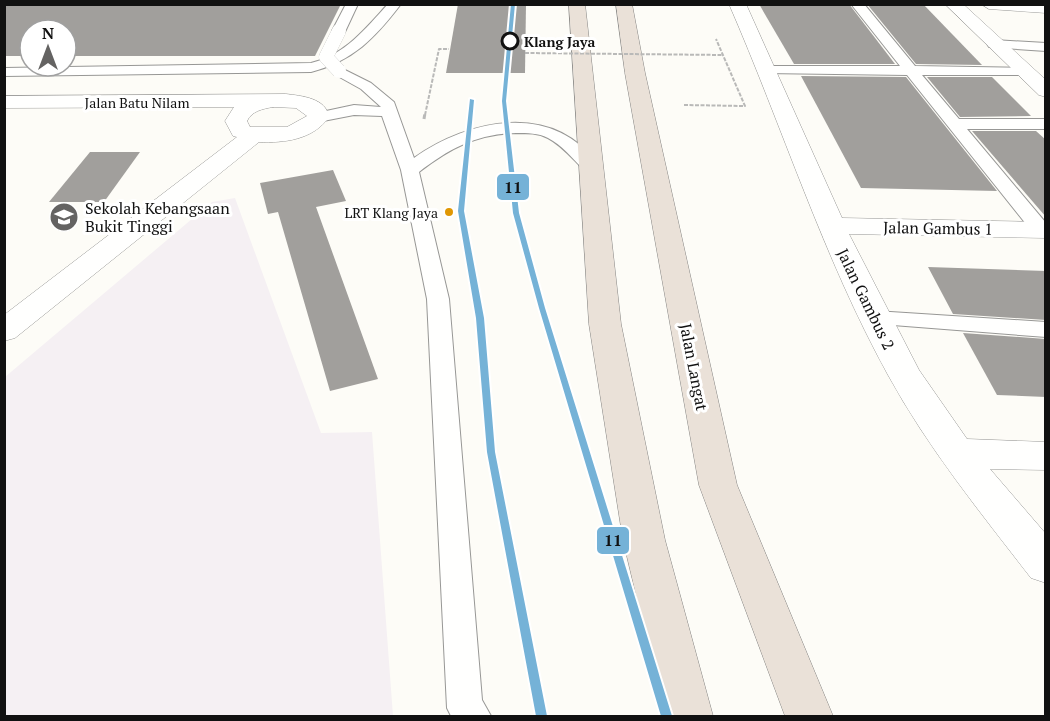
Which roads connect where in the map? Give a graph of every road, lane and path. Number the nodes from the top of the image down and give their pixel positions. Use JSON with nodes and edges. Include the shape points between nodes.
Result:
{"nodes":[{"id":1,"x":352,"y":4,"type":"edge"},
{"id":2,"x":395,"y":4,"type":"edge"},
{"id":3,"x":577,"y":4,"type":"edge"},
{"id":4,"x":624,"y":4,"type":"edge"},
{"id":5,"x":737,"y":4,"type":"edge"},
{"id":6,"x":857,"y":4,"type":"edge"},
{"id":7,"x":953,"y":4,"type":"edge"},
{"id":8,"x":988,"y":4,"type":"edge"},
{"id":9,"x":1046,"y":8,"type":"edge"},
{"id":10,"x":716,"y":39,"type":"dead end"},
{"id":11,"x":994,"y":44,"type":"junction"},
{"id":12,"x":1046,"y":47,"type":"edge"},
{"id":13,"x":449,"y":49,"type":"dead end"},
{"id":14,"x":525,"y":53,"type":"dead end"},
{"id":15,"x":723,"y":55,"type":"junction"},
{"id":16,"x":769,"y":70,"type":"junction"},
{"id":17,"x":911,"y":71,"type":"junction"},
{"id":18,"x":1023,"y":71,"type":"junction"},
{"id":19,"x":4,"y":72,"type":"edge"},
{"id":20,"x":1046,"y":91,"type":"edge"},
{"id":21,"x":269,"y":101,"type":"junction"},
{"id":22,"x":4,"y":102,"type":"edge"},
{"id":23,"x":684,"y":105,"type":"dead end"},
{"id":24,"x":389,"y":113,"type":"junction"},
{"id":25,"x":318,"y":117,"type":"junction"},
{"id":26,"x":424,"y":119,"type":"dead end"},
{"id":27,"x":4,"y":120,"type":"edge"},
{"id":28,"x":953,"y":124,"type":"junction"},
{"id":29,"x":1046,"y":124,"type":"edge"},
{"id":30,"x":244,"y":128,"type":"junction"},
{"id":31,"x":589,"y":165,"type":"junction"},
{"id":32,"x":410,"y":170,"type":"junction"},
{"id":33,"x":831,"y":226,"type":"junction"},
{"id":34,"x":1043,"y":230,"type":"edge"},
{"id":35,"x":875,"y":318,"type":"junction"},
{"id":36,"x":1046,"y":330,"type":"edge"},
{"id":37,"x":4,"y":331,"type":"edge"},
{"id":38,"x":955,"y":453,"type":"junction"},
{"id":39,"x":1046,"y":456,"type":"edge"},
{"id":40,"x":1046,"y":565,"type":"edge"},
{"id":41,"x":681,"y":682,"type":"junction"},
{"id":42,"x":473,"y":717,"type":"edge"},
{"id":43,"x":665,"y":717,"type":"edge"},
{"id":44,"x":689,"y":717,"type":"edge"},
{"id":45,"x":809,"y":717,"type":"edge"}],
"edges":[{"from":1,"to":24,"type":"lane","bridge":true,"via":[[326,57],[339,71],[389,105]]},
{"from":2,"to":19,"type":"lane","via":[[356,49],[322,66]]},
{"from":3,"to":31,"type":"highway"},
{"from":4,"to":45,"type":"highway","name":"Jalan Langat","via":[[718,485]]},
{"from":5,"to":16,"type":"street","name":"Jalan Gambus 2"},
{"from":6,"to":17,"type":"lane"},
{"from":7,"to":11,"type":"street"},
{"from":8,"to":9,"type":"street"},
{"from":10,"to":15,"type":"path"},
{"from":11,"to":12,"type":"lane"},
{"from":11,"to":18,"type":"street"},
{"from":13,"to":26,"type":"path","via":[[439,49]]},
{"from":14,"to":15,"type":"path","bridge":true},
{"from":15,"to":23,"type":"path","via":[[745,106]]},
{"from":16,"to":17,"type":"lane"},
{"from":16,"to":33,"type":"street","name":"Jalan Gambus 2"},
{"from":17,"to":18,"type":"lane"},
{"from":17,"to":28,"type":"lane"},
{"from":18,"to":20,"type":"street"},
{"from":21,"to":22,"type":"street","name":"Jalan Batu Nilam"},
{"from":21,"to":25,"type":"street","name":"Jalan Batu Nilam","via":[[300,101],[317,110]]},
{"from":21,"to":30,"type":"street","via":[[243,111]]},
{"from":24,"to":25,"type":"lane","via":[[355,109]]},
{"from":24,"to":32,"type":"lane"},
{"from":25,"to":30,"type":"street","name":"Jalan Batu Nilam","via":[[301,130],[268,136]]},
{"from":27,"to":30,"type":"street","name":"Jalan Batu Nilam"},
{"from":28,"to":29,"type":"lane"},
{"from":28,"to":34,"type":"lane"},
{"from":30,"to":37,"type":"street","via":[[234,153]]},
{"from":31,"to":32,"type":"lane","via":[[562,139],[546,130],[505,128],[470,132]]},
{"from":31,"to":41,"type":"highway","via":[[605,324],[644,540]]},
{"from":32,"to":42,"type":"lane","via":[[438,299],[465,708]]},
{"from":33,"to":34,"type":"street","name":"Jalan Gambus 1"},
{"from":33,"to":35,"type":"street","name":"Jalan Gambus 2"},
{"from":35,"to":36,"type":"lane"},
{"from":35,"to":38,"type":"street","name":"Jalan Gambus 2","via":[[905,376]]},
{"from":38,"to":39,"type":"street"},
{"from":38,"to":40,"type":"street","name":"Jalan Gambus 2"},
{"from":41,"to":43,"type":"lane"},
{"from":41,"to":44,"type":"highway"}]}
